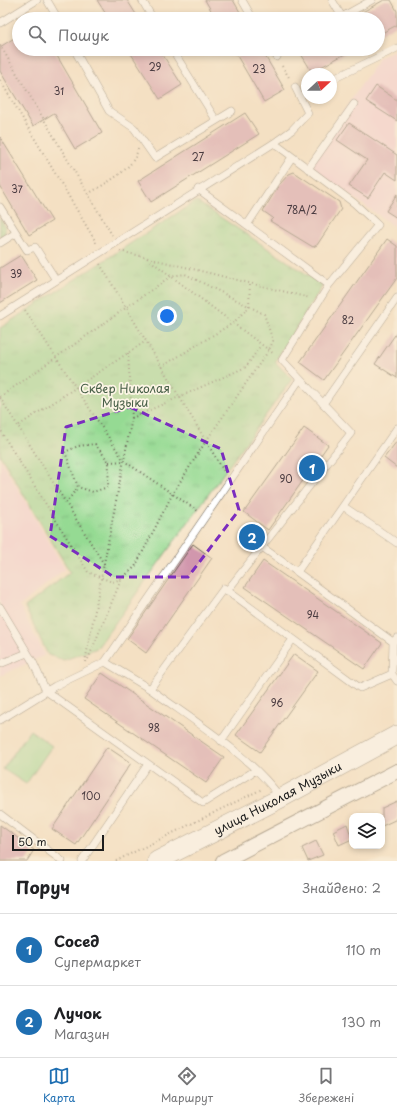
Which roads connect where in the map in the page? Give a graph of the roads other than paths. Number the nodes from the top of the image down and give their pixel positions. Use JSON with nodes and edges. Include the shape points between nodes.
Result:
{"nodes":[{"id":1,"x":37,"y":0,"type":"edge"},
{"id":2,"x":47,"y":0,"type":"edge"},
{"id":3,"x":142,"y":0,"type":"edge"},
{"id":4,"x":242,"y":0,"type":"edge"},
{"id":5,"x":332,"y":0,"type":"edge"},
{"id":6,"x":372,"y":0,"type":"edge"},
{"id":7,"x":18,"y":12,"type":"edge"},
{"id":8,"x":54,"y":12,"type":"edge"},
{"id":9,"x":149,"y":12,"type":"edge"},
{"id":10,"x":249,"y":12,"type":"edge"},
{"id":11,"x":337,"y":12,"type":"edge"},
{"id":12,"x":351,"y":12,"type":"edge"},
{"id":13,"x":12,"y":16,"type":"edge"},
{"id":14,"x":0,"y":23,"type":"edge"},
{"id":15,"x":397,"y":48,"type":"edge"},
{"id":16,"x":385,"y":54,"type":"edge"},
{"id":17,"x":78,"y":56,"type":"edge"},
{"id":18,"x":176,"y":56,"type":"edge"},
{"id":19,"x":380,"y":56,"type":"edge"},
{"id":20,"x":337,"y":77,"type":"edge"},
{"id":21,"x":295,"y":87,"type":"road end"},
{"id":22,"x":300,"y":95,"type":"joint"},
{"id":23,"x":354,"y":104,"type":"dead end"},
{"id":24,"x":232,"y":110,"type":"dead end"},
{"id":25,"x":216,"y":120,"type":"junction"},
{"id":26,"x":274,"y":143,"type":"junction"},
{"id":27,"x":292,"y":157,"type":"junction"},
{"id":28,"x":308,"y":169,"type":"junction"},
{"id":29,"x":198,"y":189,"type":"junction"},
{"id":30,"x":0,"y":207,"type":"edge"},
{"id":31,"x":247,"y":225,"type":"junction"},
{"id":32,"x":16,"y":232,"type":"junction"},
{"id":33,"x":0,"y":243,"type":"edge"},
{"id":34,"x":56,"y":280,"type":"junction"},
{"id":35,"x":329,"y":285,"type":"junction"},
{"id":36,"x":397,"y":298,"type":"edge"},
{"id":37,"x":0,"y":316,"type":"edge"},
{"id":38,"x":300,"y":379,"type":"junction"},
{"id":39,"x":322,"y":404,"type":"junction"},
{"id":40,"x":397,"y":428,"type":"edge"},
{"id":41,"x":343,"y":506,"type":"junction"},
{"id":42,"x":397,"y":543,"type":"edge"},
{"id":43,"x":262,"y":547,"type":"junction"},
{"id":44,"x":297,"y":572,"type":"junction"},
{"id":45,"x":227,"y":591,"type":"junction"},
{"id":46,"x":0,"y":607,"type":"edge"},
{"id":47,"x":293,"y":639,"type":"junction"},
{"id":48,"x":395,"y":640,"type":"edge"},
{"id":49,"x":27,"y":653,"type":"junction"},
{"id":50,"x":106,"y":662,"type":"junction"},
{"id":51,"x":0,"y":664,"type":"edge"},
{"id":52,"x":392,"y":674,"type":"junction"},
{"id":53,"x":397,"y":681,"type":"edge"},
{"id":54,"x":150,"y":689,"type":"junction"},
{"id":55,"x":46,"y":691,"type":"junction"},
{"id":56,"x":0,"y":720,"type":"edge"},
{"id":57,"x":397,"y":735,"type":"edge"},
{"id":58,"x":221,"y":741,"type":"junction"},
{"id":59,"x":148,"y":764,"type":"junction"},
{"id":60,"x":256,"y":770,"type":"junction"},
{"id":61,"x":397,"y":771,"type":"edge"},
{"id":62,"x":276,"y":791,"type":"junction"},
{"id":63,"x":0,"y":814,"type":"edge"},
{"id":64,"x":62,"y":861,"type":"edge"},
{"id":65,"x":82,"y":861,"type":"edge"},
{"id":66,"x":157,"y":861,"type":"edge"},
{"id":67,"x":223,"y":861,"type":"edge"}],
"edges":[{"from":1,"to":7,"type":"lane"},
{"from":2,"to":8,"type":"lane"},
{"from":3,"to":9,"type":"lane"},
{"from":4,"to":10,"type":"lane"},
{"from":5,"to":11,"type":"lane"},
{"from":6,"to":12,"type":"lane"},
{"from":13,"to":14,"type":"lane"},
{"from":15,"to":16,"type":"lane"},
{"from":17,"to":25,"type":"lane","via":[[109,111],[134,128],[155,158]]},
{"from":18,"to":25,"type":"lane"},
{"from":19,"to":20,"type":"lane"},
{"from":21,"to":22,"type":"lane"},
{"from":22,"to":26,"type":"lane","via":[[308,113],[292,130]]},
{"from":23,"to":28,"type":"lane"},
{"from":24,"to":25,"type":"lane"},
{"from":26,"to":27,"type":"lane"},
{"from":26,"to":29,"type":"lane"},
{"from":27,"to":28,"type":"lane"},
{"from":27,"to":31,"type":"lane"},
{"from":28,"to":35,"type":"lane","via":[[354,203],[378,225]]},
{"from":29,"to":31,"type":"lane"},
{"from":29,"to":34,"type":"lane"},
{"from":30,"to":32,"type":"lane"},
{"from":31,"to":35,"type":"lane"},
{"from":32,"to":33,"type":"lane"},
{"from":32,"to":34,"type":"lane","via":[[27,250],[35,247]]},
{"from":34,"to":37,"type":"lane"},
{"from":35,"to":38,"type":"lane","via":[[282,360]]},
{"from":36,"to":39,"type":"lane"},
{"from":38,"to":39,"type":"lane"},
{"from":38,"to":50,"type":"lane"},
{"from":39,"to":43,"type":"lane","via":[[351,433]]},
{"from":40,"to":41,"type":"lane"},
{"from":41,"to":42,"type":"lane"},
{"from":41,"to":44,"type":"lane"},
{"from":43,"to":44,"type":"lane"},
{"from":43,"to":45,"type":"lane"},
{"from":44,"to":48,"type":"lane"},
{"from":45,"to":47,"type":"lane"},
{"from":45,"to":54,"type":"lane","via":[[224,588]]},
{"from":46,"to":49,"type":"lane"},
{"from":47,"to":52,"type":"lane","via":[[360,688]]},
{"from":47,"to":58,"type":"lane"},
{"from":48,"to":52,"type":"lane"},
{"from":49,"to":51,"type":"lane"},
{"from":49,"to":55,"type":"lane"},
{"from":50,"to":54,"type":"lane"},
{"from":50,"to":55,"type":"lane"},
{"from":52,"to":53,"type":"lane"},
{"from":54,"to":58,"type":"lane"},
{"from":55,"to":56,"type":"lane"},
{"from":55,"to":59,"type":"lane"},
{"from":57,"to":62,"type":"main road","name":"улица Николая Музыки"},
{"from":58,"to":60,"type":"lane"},
{"from":59,"to":60,"type":"lane","via":[[203,803]]},
{"from":59,"to":65,"type":"lane"},
{"from":60,"to":62,"type":"lane"},
{"from":61,"to":67,"type":"street"},
{"from":62,"to":66,"type":"main road","name":"улица Николая Музыки"},
{"from":63,"to":64,"type":"lane"}]}
